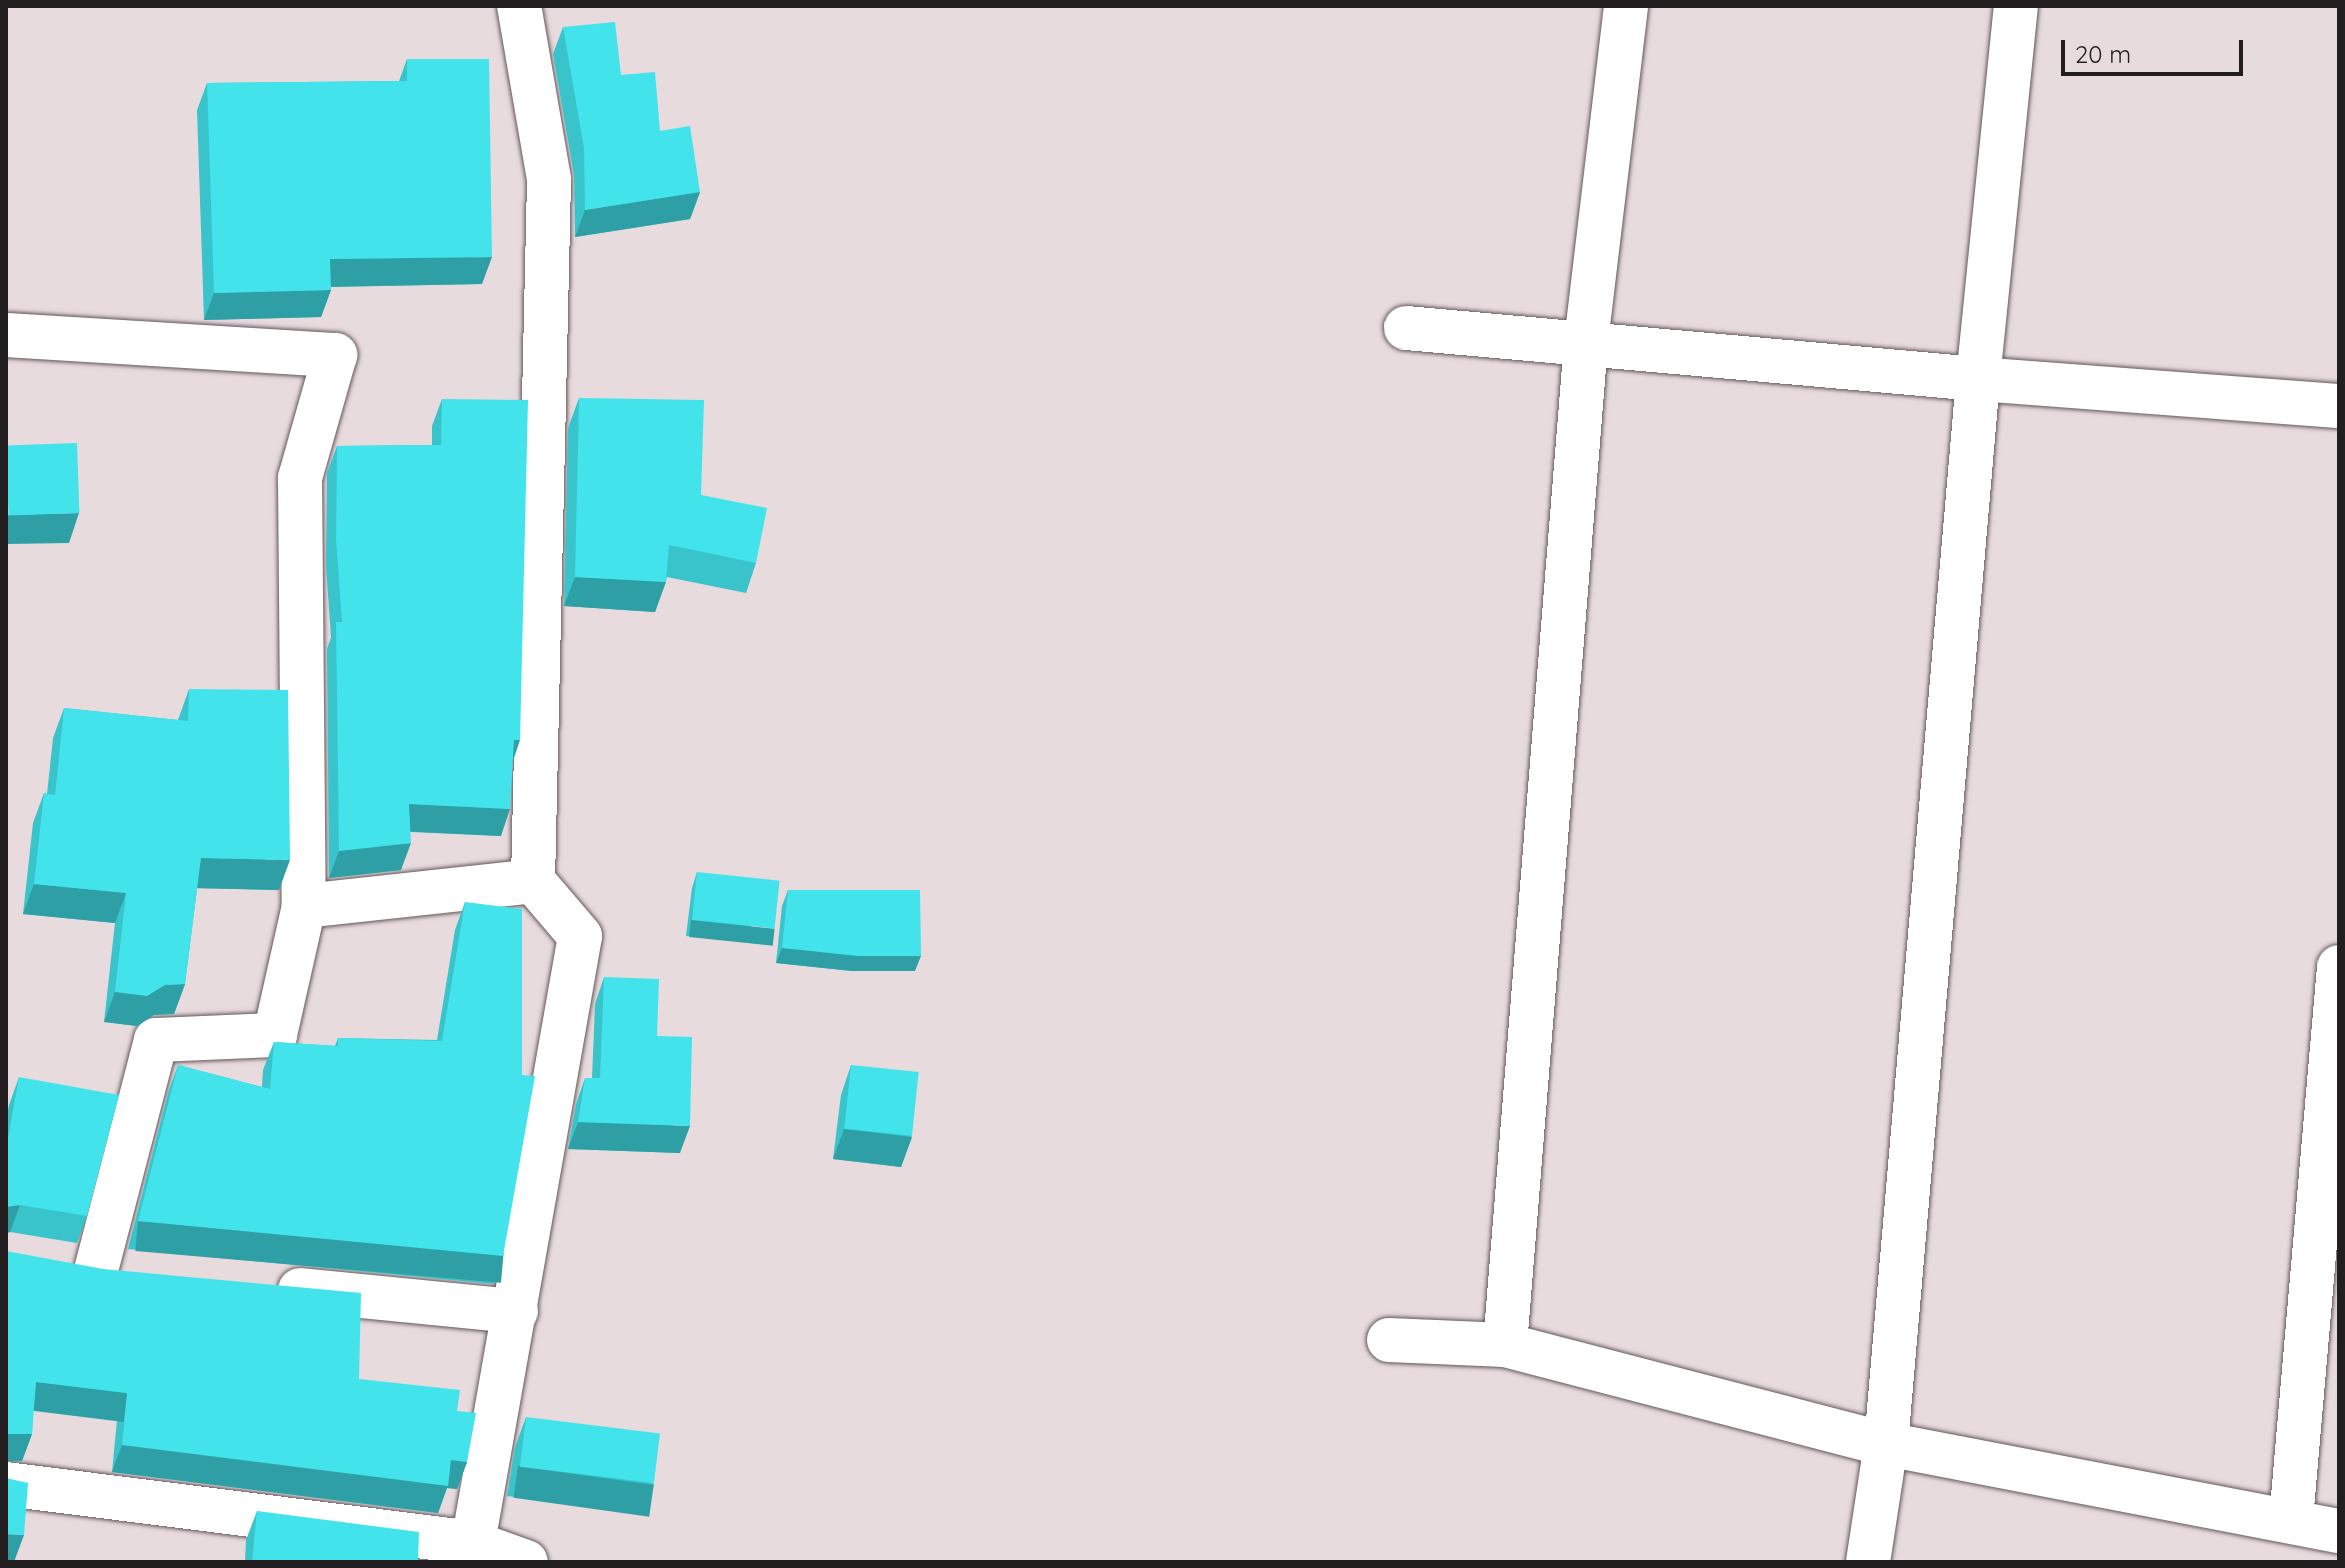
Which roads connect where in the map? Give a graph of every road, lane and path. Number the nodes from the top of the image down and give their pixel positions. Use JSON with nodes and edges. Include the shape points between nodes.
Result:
{"nodes":[{"id":1,"x":519,"y":6,"type":"edge"},
{"id":2,"x":1626,"y":6,"type":"edge"},
{"id":3,"x":2016,"y":6,"type":"edge"},
{"id":4,"x":1406,"y":328,"type":"dead end"},
{"id":5,"x":6,"y":335,"type":"edge"},
{"id":6,"x":1586,"y":342,"type":"junction"},
{"id":7,"x":1978,"y":379,"type":"junction"},
{"id":8,"x":2339,"y":406,"type":"edge"},
{"id":9,"x":533,"y":881,"type":"junction"},
{"id":10,"x":304,"y":906,"type":"junction"},
{"id":11,"x":2339,"y":967,"type":"edge"},
{"id":12,"x":51,"y":1264,"type":"edge"},
{"id":13,"x":96,"y":1271,"type":"junction"},
{"id":14,"x":143,"y":1275,"type":"edge"},
{"id":15,"x":267,"y":1287,"type":"edge"},
{"id":16,"x":516,"y":1311,"type":"junction"},
{"id":17,"x":1389,"y":1340,"type":"dead end"},
{"id":18,"x":1505,"y":1345,"type":"junction"},
{"id":19,"x":1886,"y":1444,"type":"junction"},
{"id":20,"x":6,"y":1484,"type":"edge"},
{"id":21,"x":2291,"y":1520,"type":"junction"},
{"id":22,"x":2339,"y":1531,"type":"edge"},
{"id":23,"x":473,"y":1543,"type":"junction"},
{"id":24,"x":526,"y":1562,"type":"edge"},
{"id":25,"x":1868,"y":1562,"type":"edge"}],
"edges":[{"from":1,"to":9,"type":"street","via":[[549,179]]},
{"from":2,"to":6,"type":"street"},
{"from":3,"to":7,"type":"street"},
{"from":4,"to":6,"type":"street"},
{"from":5,"to":10,"type":"street","via":[[335,355],[300,478]]},
{"from":6,"to":7,"type":"street"},
{"from":6,"to":18,"type":"street"},
{"from":7,"to":8,"type":"street"},
{"from":7,"to":19,"type":"street"},
{"from":9,"to":10,"type":"street"},
{"from":9,"to":16,"type":"street","via":[[580,936]]},
{"from":10,"to":13,"type":"street","via":[[275,1035],[156,1040]]},
{"from":11,"to":21,"type":"street"},
{"from":12,"to":13,"type":"street"},
{"from":13,"to":14,"type":"street"},
{"from":15,"to":16,"type":"street"},
{"from":16,"to":23,"type":"street"},
{"from":17,"to":18,"type":"street"},
{"from":18,"to":19,"type":"street"},
{"from":19,"to":21,"type":"street"},
{"from":19,"to":25,"type":"street"},
{"from":20,"to":23,"type":"street"},
{"from":21,"to":22,"type":"street"},
{"from":23,"to":24,"type":"street"}]}
